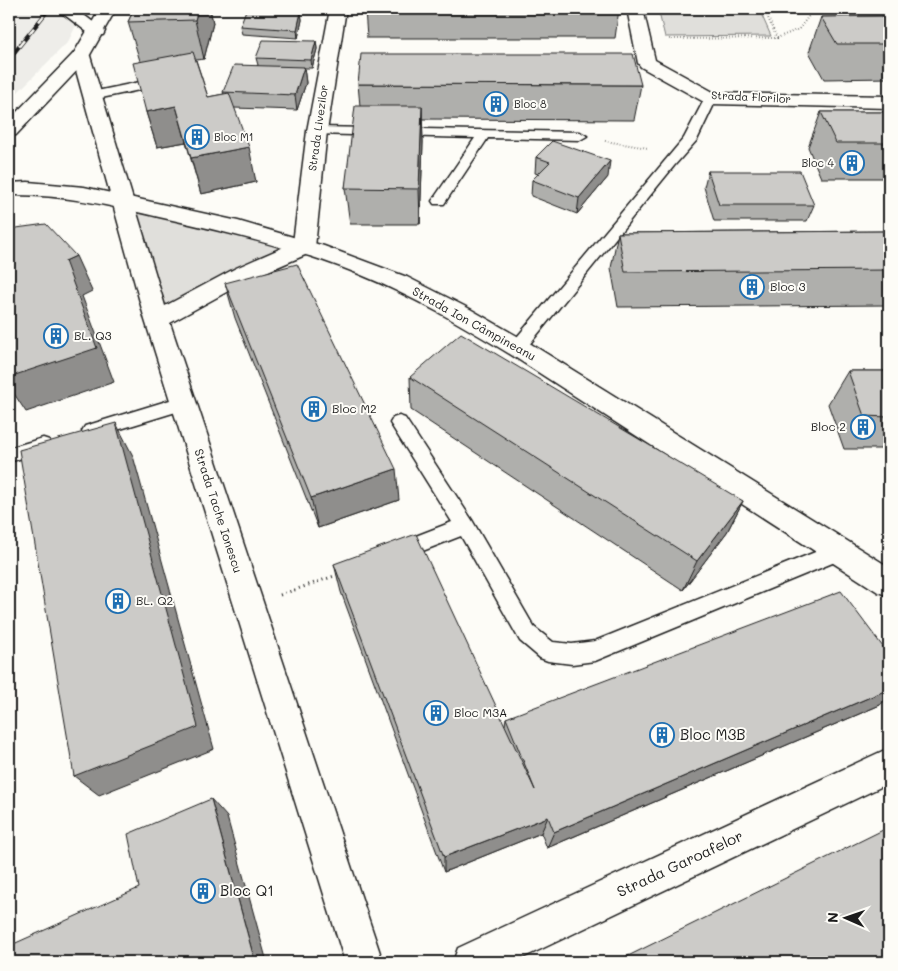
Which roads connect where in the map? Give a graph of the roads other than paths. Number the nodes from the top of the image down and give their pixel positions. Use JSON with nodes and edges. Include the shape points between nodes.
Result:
{"nodes":[{"id":1,"x":64,"y":9,"type":"edge"},
{"id":2,"x":108,"y":9,"type":"edge"},
{"id":3,"x":338,"y":9,"type":"edge"},
{"id":4,"x":635,"y":9,"type":"edge"},
{"id":5,"x":97,"y":31,"type":"junction"},
{"id":6,"x":82,"y":56,"type":"junction"},
{"id":7,"x":179,"y":77,"type":"edge"},
{"id":8,"x":92,"y":96,"type":"junction"},
{"id":9,"x":711,"y":98,"type":"junction"},
{"id":10,"x":889,"y":102,"type":"edge"},
{"id":11,"x":317,"y":130,"type":"junction"},
{"id":12,"x":9,"y":131,"type":"edge"},
{"id":13,"x":484,"y":134,"type":"junction"},
{"id":14,"x":580,"y":136,"type":"road end"},
{"id":15,"x":9,"y":189,"type":"edge"},
{"id":16,"x":439,"y":201,"type":"dead end"},
{"id":17,"x":123,"y":202,"type":"junction"},
{"id":18,"x":304,"y":247,"type":"junction"},
{"id":19,"x":157,"y":320,"type":"junction"},
{"id":20,"x":518,"y":347,"type":"junction"},
{"id":21,"x":183,"y":403,"type":"junction"},
{"id":22,"x":399,"y":423,"type":"dead end"},
{"id":23,"x":9,"y":455,"type":"edge"},
{"id":24,"x":465,"y":526,"type":"junction"},
{"id":25,"x":840,"y":551,"type":"junction"},
{"id":26,"x":340,"y":574,"type":"edge"},
{"id":27,"x":889,"y":583,"type":"edge"},
{"id":28,"x":889,"y":765,"type":"edge"},
{"id":29,"x":364,"y":962,"type":"edge"},
{"id":30,"x":472,"y":962,"type":"edge"}],
"edges":[{"from":1,"to":5,"type":"street"},
{"from":2,"to":5,"type":"street"},
{"from":3,"to":11,"type":"street","name":"Strada Livezilor"},
{"from":4,"to":9,"type":"street","name":"Strada Florilor","via":[[647,63]]},
{"from":5,"to":6,"type":"street"},
{"from":6,"to":8,"type":"street","name":"Strada Tache Ionescu"},
{"from":6,"to":12,"type":"street"},
{"from":7,"to":8,"type":"lane"},
{"from":8,"to":17,"type":"street","name":"Strada Tache Ionescu"},
{"from":9,"to":10,"type":"street","name":"Strada Florilor"},
{"from":9,"to":20,"type":"lane","via":[[690,140]]},
{"from":11,"to":13,"type":"lane"},
{"from":11,"to":18,"type":"street","name":"Strada Livezilor"},
{"from":13,"to":14,"type":"lane"},
{"from":13,"to":16,"type":"lane"},
{"from":15,"to":17,"type":"street","name":"Strada Ion Câmpineanu","via":[[48,188]]},
{"from":17,"to":18,"type":"street","name":"Strada Ion Câmpineanu"},
{"from":17,"to":19,"type":"street","name":"Strada Tache Ionescu"},
{"from":18,"to":19,"type":"street","via":[[244,273]]},
{"from":18,"to":20,"type":"street","name":"Strada Ion Câmpineanu","via":[[420,292]]},
{"from":19,"to":21,"type":"street","name":"Strada Tache Ionescu"},
{"from":20,"to":25,"type":"street","name":"Strada Ion Câmpineanu"},
{"from":21,"to":23,"type":"lane"},
{"from":21,"to":29,"type":"street","name":"Strada Tache Ionescu"},
{"from":22,"to":24,"type":"lane"},
{"from":24,"to":25,"type":"lane","via":[[527,634],[548,650],[572,654],[595,651]]},
{"from":24,"to":26,"type":"lane"},
{"from":25,"to":27,"type":"street","name":"Strada Ion Câmpineanu"},
{"from":28,"to":30,"type":"street","name":"Strada Garoafelor"}]}
